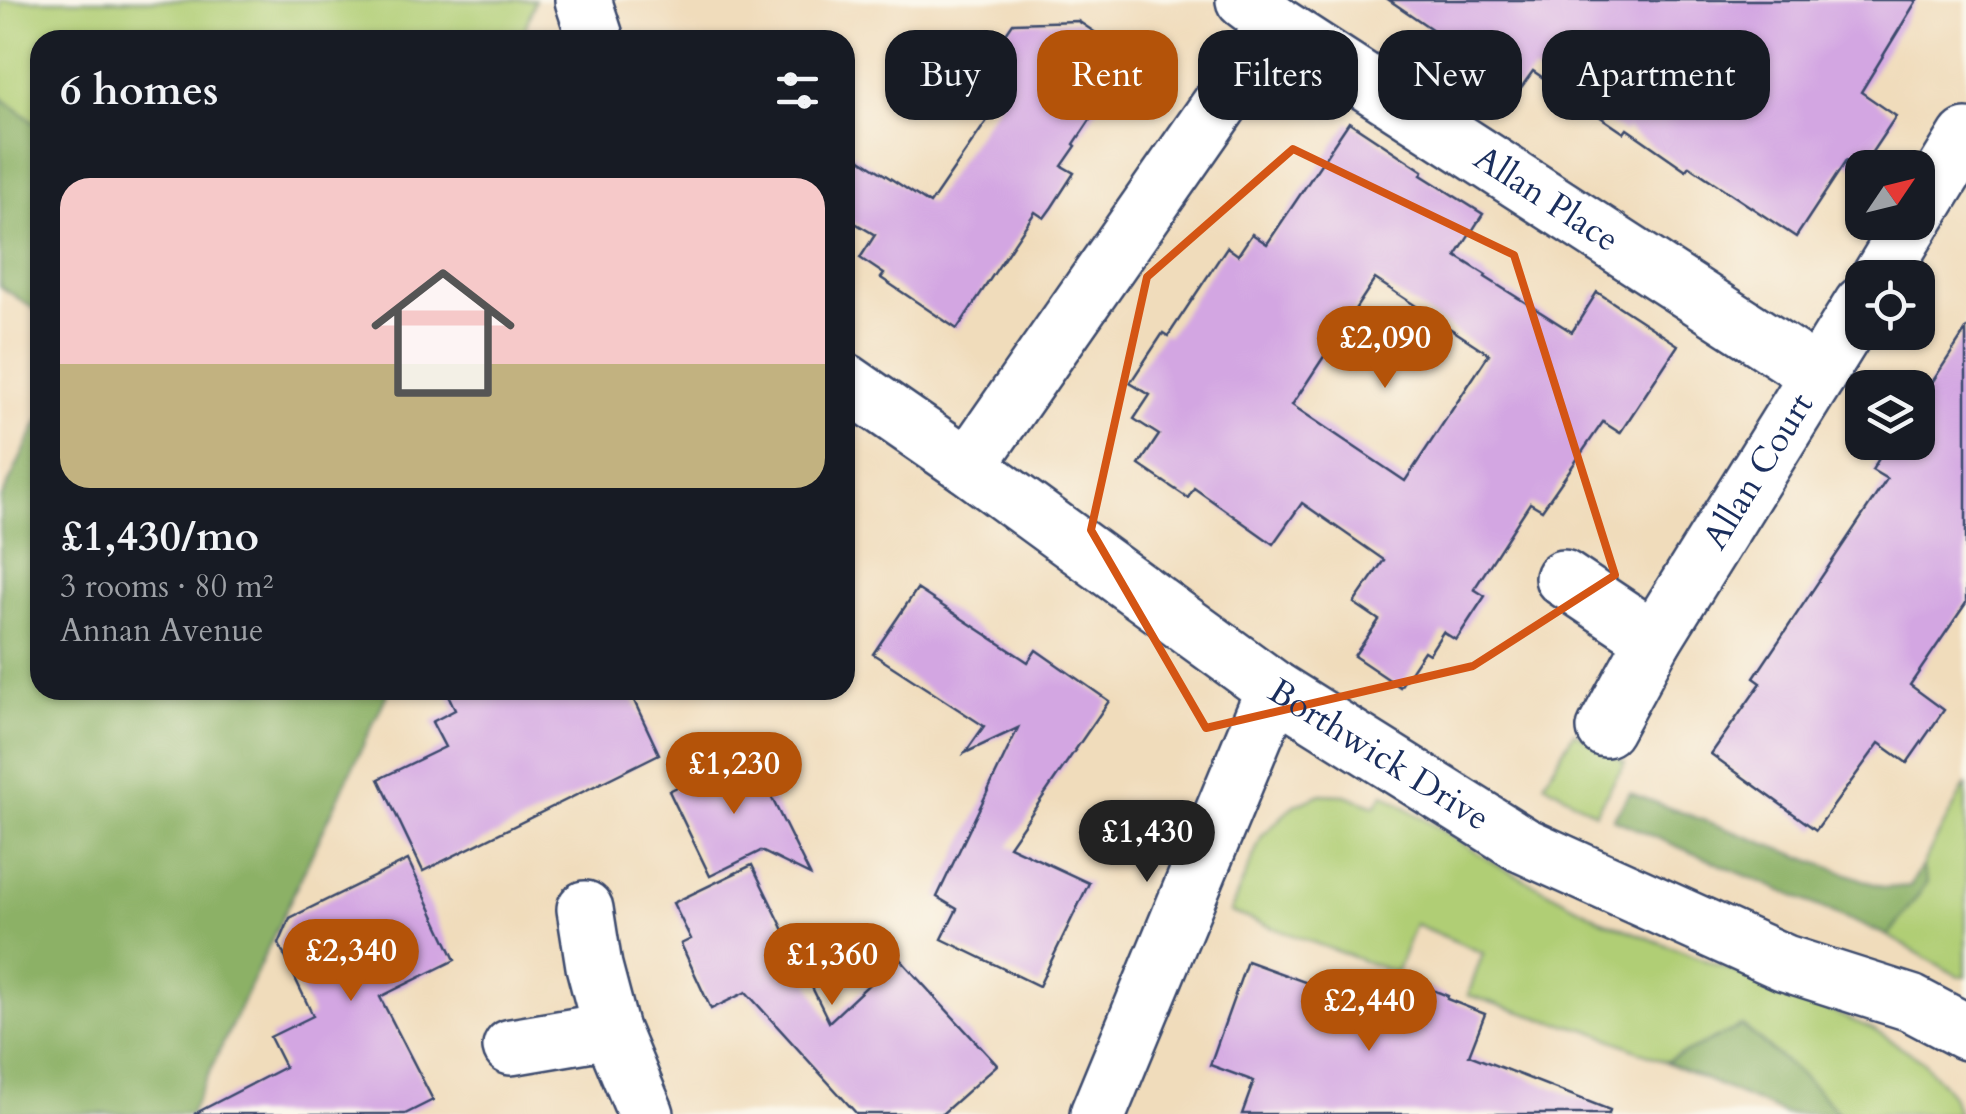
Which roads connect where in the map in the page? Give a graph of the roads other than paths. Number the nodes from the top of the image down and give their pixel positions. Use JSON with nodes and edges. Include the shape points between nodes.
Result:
{"nodes":[{"id":1,"x":583,"y":0,"type":"edge"},
{"id":2,"x":1260,"y":12,"type":"edge"},
{"id":3,"x":593,"y":30,"type":"edge"},
{"id":4,"x":1966,"y":137,"type":"edge"},
{"id":5,"x":1935,"y":187,"type":"edge"},
{"id":6,"x":1845,"y":332,"type":"edge"},
{"id":7,"x":1818,"y":376,"type":"junction"},
{"id":8,"x":855,"y":388,"type":"edge"},
{"id":9,"x":968,"y":466,"type":"junction"},
{"id":10,"x":1562,"y":578,"type":"dead end"},
{"id":11,"x":1654,"y":639,"type":"junction"},
{"id":12,"x":1274,"y":689,"type":"junction"},
{"id":13,"x":1605,"y":729,"type":"dead end"},
{"id":14,"x":585,"y":909,"type":"dead end"},
{"id":15,"x":612,"y":1030,"type":"junction"},
{"id":16,"x":1966,"y":1032,"type":"edge"},
{"id":17,"x":511,"y":1048,"type":"dead end"},
{"id":18,"x":646,"y":1114,"type":"edge"},
{"id":19,"x":1098,"y":1114,"type":"edge"}],
"edges":[{"from":1,"to":3,"type":"street"},
{"from":2,"to":7,"type":"street","name":"Allan Place"},
{"from":2,"to":9,"type":"street","name":"Allan Place"},
{"from":4,"to":5,"type":"street"},
{"from":6,"to":7,"type":"street","name":"Allan Court"},
{"from":7,"to":11,"type":"street","name":"Allan Court"},
{"from":8,"to":9,"type":"street","name":"Borthwick Drive"},
{"from":9,"to":12,"type":"street","name":"Borthwick Drive"},
{"from":10,"to":11,"type":"street"},
{"from":11,"to":13,"type":"street","name":"Allan Court"},
{"from":12,"to":16,"type":"street","name":"Borthwick Drive","via":[[1523,844],[1784,963],[1910,1003]]},
{"from":12,"to":19,"type":"street"},
{"from":14,"to":15,"type":"street"},
{"from":15,"to":17,"type":"street"},
{"from":15,"to":18,"type":"street"}]}
